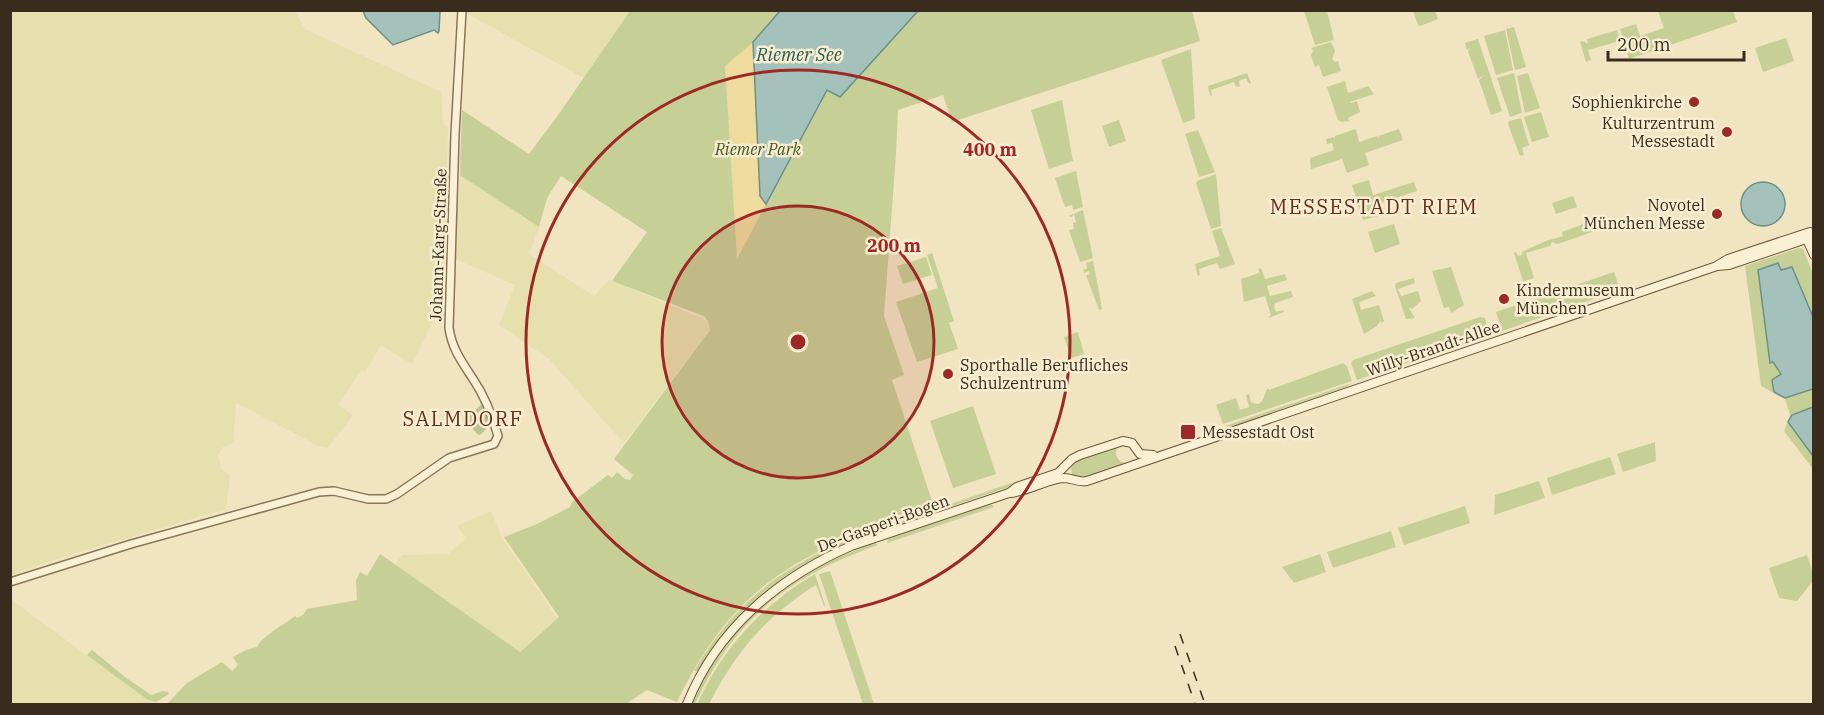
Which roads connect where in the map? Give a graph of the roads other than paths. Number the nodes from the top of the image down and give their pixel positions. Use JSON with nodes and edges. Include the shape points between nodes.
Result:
{"nodes":[{"id":1,"x":462,"y":10,"type":"edge"},
{"id":2,"x":1809,"y":237,"type":"edge"},
{"id":3,"x":1814,"y":255,"type":"edge"},
{"id":4,"x":1139,"y":452,"type":"junction"},
{"id":5,"x":1158,"y":455,"type":"junction"},
{"id":6,"x":1067,"y":465,"type":"junction"},
{"id":7,"x":1133,"y":465,"type":"junction"},
{"id":8,"x":1070,"y":479,"type":"junction"},
{"id":9,"x":1009,"y":493,"type":"junction"},
{"id":10,"x":10,"y":582,"type":"edge"},
{"id":11,"x":687,"y":705,"type":"edge"}],
"edges":[{"from":1,"to":10,"type":"street","name":"Johann-Karg-Straße","via":[[449,328],[456,353],[477,385],[494,425],[498,436],[494,444],[449,458],[386,499],[319,492]]},
{"from":2,"to":3,"type":"main road"},
{"from":2,"to":5,"type":"main road","name":"Willy-Brandt-Allee"},
{"from":4,"to":5,"type":"main road","name":"Willy-Brandt-Allee"},
{"from":4,"to":6,"type":"main road","name":"Willy-Brandt-Allee","via":[[1132,443],[1123,441],[1075,457]]},
{"from":4,"to":7,"type":"main road"},
{"from":5,"to":7,"type":"main road","name":"Willy-Brandt-Allee"},
{"from":6,"to":8,"type":"main road"},
{"from":6,"to":9,"type":"main road","name":"De-Gasperi-Bogen","via":[[1058,473]]},
{"from":7,"to":8,"type":"main road","name":"Willy-Brandt-Allee","via":[[1082,482]]},
{"from":8,"to":9,"type":"main road","name":"De-Gasperi-Bogen"},
{"from":9,"to":11,"type":"main road","name":"De-Gasperi-Bogen","via":[[851,546],[789,578],[733,628],[707,664]]}]}
